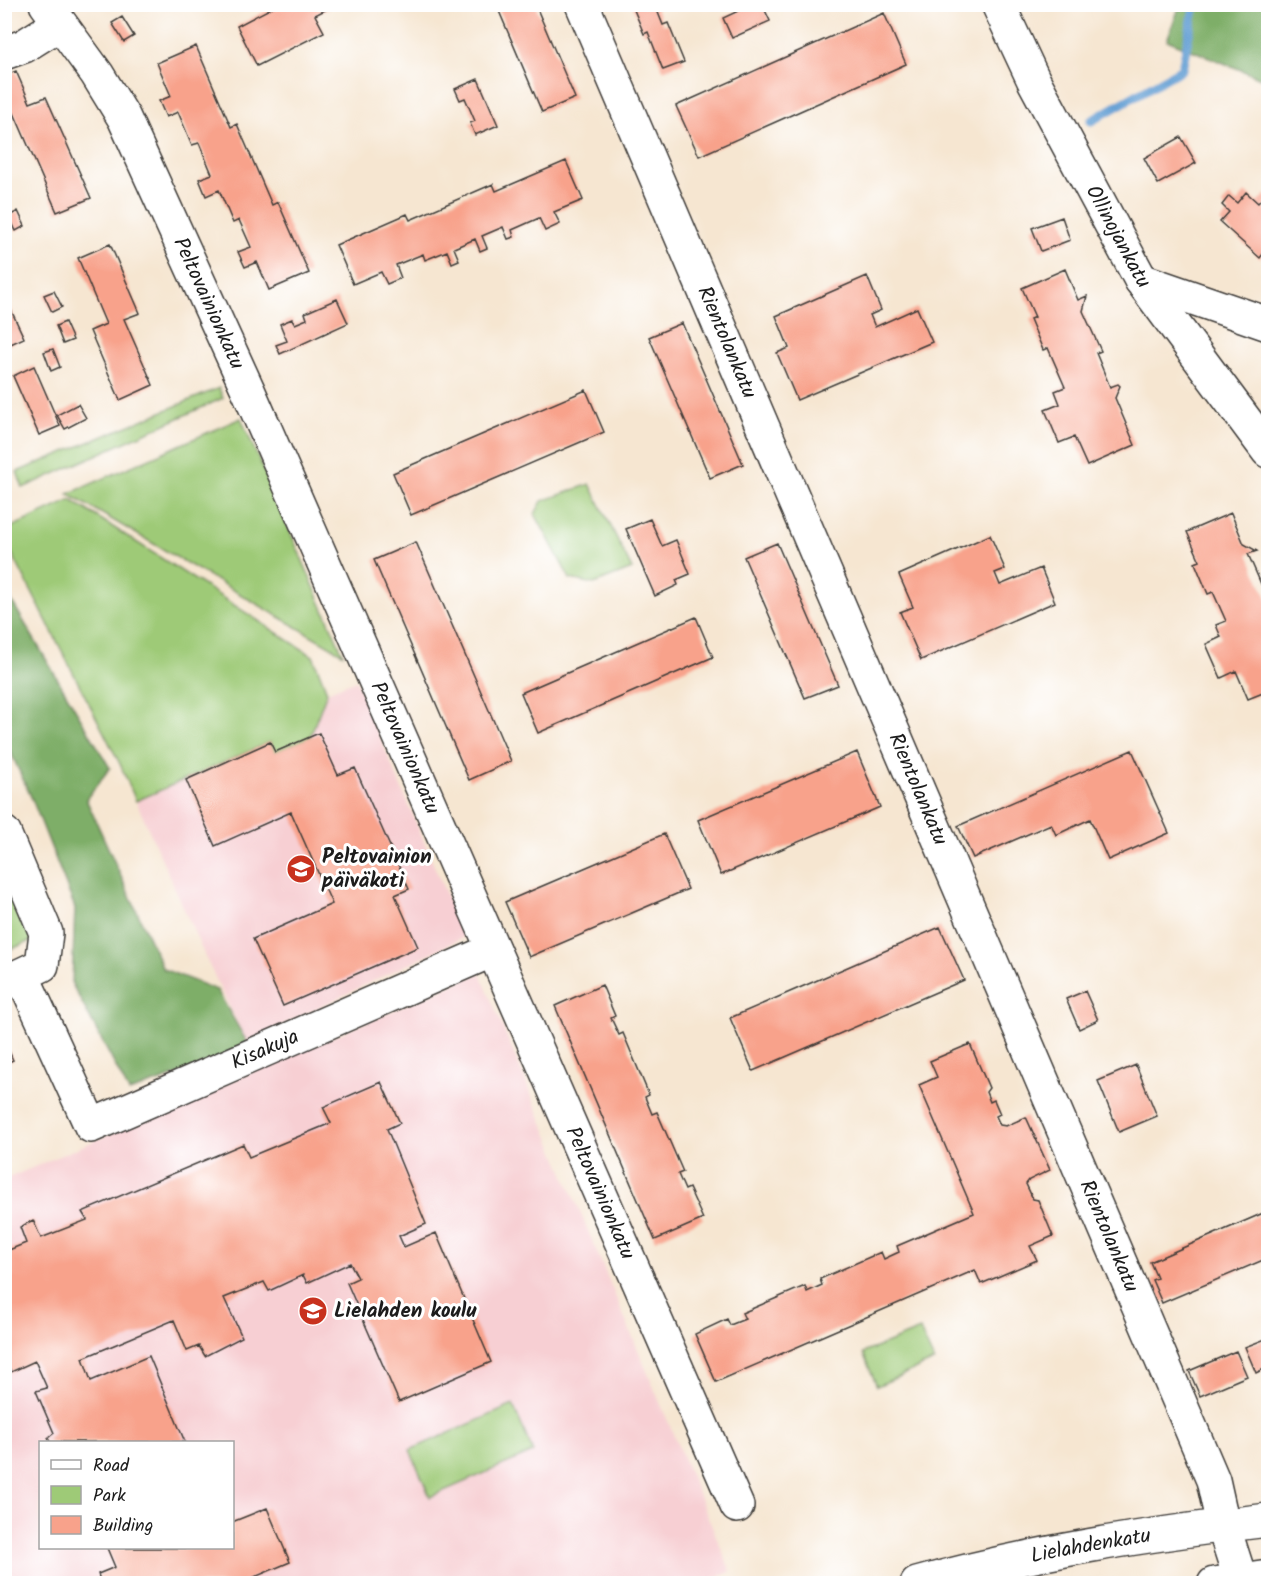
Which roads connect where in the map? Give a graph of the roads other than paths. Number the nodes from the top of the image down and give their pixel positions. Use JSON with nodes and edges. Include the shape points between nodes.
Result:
{"nodes":[{"id":1,"x":582,"y":4,"type":"edge"},
{"id":2,"x":998,"y":4,"type":"edge"},
{"id":3,"x":52,"y":14,"type":"edge"},
{"id":4,"x":4,"y":53,"type":"edge"},
{"id":5,"x":1141,"y":280,"type":"junction"},
{"id":6,"x":1269,"y":324,"type":"edge"},
{"id":7,"x":1269,"y":451,"type":"edge"},
{"id":8,"x":4,"y":833,"type":"edge"},
{"id":9,"x":493,"y":950,"type":"junction"},
{"id":10,"x":13,"y":979,"type":"edge"},
{"id":11,"x":737,"y":1506,"type":"dead end"},
{"id":12,"x":1269,"y":1520,"type":"edge"},
{"id":13,"x":1223,"y":1525,"type":"junction"},
{"id":14,"x":1241,"y":1579,"type":"edge"},
{"id":15,"x":917,"y":1584,"type":"edge"}],
"edges":[{"from":1,"to":13,"type":"street","name":"Rientolankatu","via":[[1213,1480]]},
{"from":2,"to":5,"type":"street","name":"Ollinojankatu","via":[[1034,81]]},
{"from":3,"to":4,"type":"street","via":[[24,46]]},
{"from":3,"to":9,"type":"street","name":"Peltovainionkatu","via":[[124,118],[253,401]]},
{"from":5,"to":6,"type":"street"},
{"from":5,"to":7,"type":"street","name":"Ollinojankatu"},
{"from":8,"to":10,"type":"street","via":[[46,933],[42,965]]},
{"from":9,"to":10,"type":"street","name":"Kisakuja","via":[[91,1126],[66,1071]]},
{"from":9,"to":11,"type":"street","name":"Peltovainionkatu"},
{"from":12,"to":13,"type":"street","name":"Lielahdenkatu"},
{"from":13,"to":14,"type":"street","name":"Rientolankatu"},
{"from":13,"to":15,"type":"street","name":"Lielahdenkatu","via":[[1070,1547]]}]}
